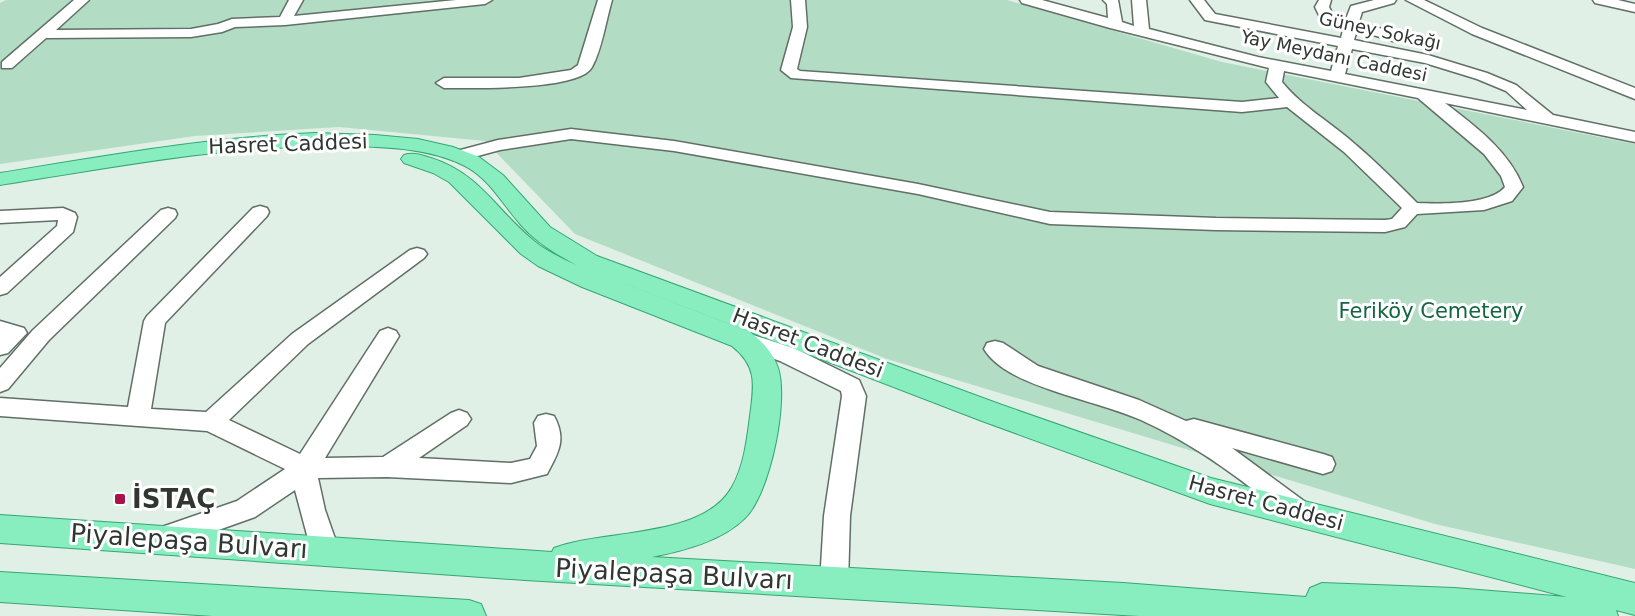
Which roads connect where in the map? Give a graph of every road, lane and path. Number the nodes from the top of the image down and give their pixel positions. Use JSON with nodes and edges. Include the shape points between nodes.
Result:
{"nodes":[{"id":1,"x":82,"y":0,"type":"edge"},
{"id":2,"x":296,"y":0,"type":"edge"},
{"id":3,"x":485,"y":0,"type":"edge"},
{"id":4,"x":605,"y":0,"type":"edge"},
{"id":5,"x":798,"y":0,"type":"edge"},
{"id":6,"x":1027,"y":0,"type":"edge"},
{"id":7,"x":1110,"y":0,"type":"edge"},
{"id":8,"x":1139,"y":0,"type":"edge"},
{"id":9,"x":1197,"y":0,"type":"edge"},
{"id":10,"x":1389,"y":0,"type":"edge"},
{"id":11,"x":1413,"y":0,"type":"edge"},
{"id":12,"x":1600,"y":0,"type":"edge"},
{"id":13,"x":1337,"y":4,"type":"edge"},
{"id":14,"x":1635,"y":8,"type":"edge"},
{"id":15,"x":285,"y":21,"type":"junction"},
{"id":16,"x":1352,"y":24,"type":"junction"},
{"id":17,"x":1115,"y":25,"type":"junction"},
{"id":18,"x":1142,"y":32,"type":"junction"},
{"id":19,"x":44,"y":34,"type":"junction"},
{"id":20,"x":1401,"y":39,"type":"dead end"},
{"id":21,"x":1348,"y":44,"type":"junction"},
{"id":22,"x":1277,"y":65,"type":"junction"},
{"id":23,"x":2,"y":67,"type":"edge"},
{"id":24,"x":1337,"y":77,"type":"junction"},
{"id":25,"x":444,"y":83,"type":"dead end"},
{"id":26,"x":1635,"y":94,"type":"edge"},
{"id":27,"x":1424,"y":95,"type":"junction"},
{"id":28,"x":1290,"y":102,"type":"junction"},
{"id":29,"x":1548,"y":120,"type":"junction"},
{"id":30,"x":1635,"y":137,"type":"edge"},
{"id":31,"x":450,"y":162,"type":"junction"},
{"id":32,"x":0,"y":179,"type":"edge"},
{"id":33,"x":0,"y":190,"type":"edge"},
{"id":34,"x":1412,"y":208,"type":"junction"},
{"id":35,"x":260,"y":212,"type":"dead end"},
{"id":36,"x":168,"y":214,"type":"dead end"},
{"id":37,"x":0,"y":218,"type":"edge"},
{"id":38,"x":417,"y":254,"type":"dead end"},
{"id":39,"x":0,"y":288,"type":"edge"},
{"id":40,"x":41,"y":335,"type":"junction"},
{"id":41,"x":5,"y":336,"type":"edge"},
{"id":42,"x":388,"y":336,"type":"dead end"},
{"id":43,"x":741,"y":339,"type":"junction"},
{"id":44,"x":995,"y":349,"type":"dead end"},
{"id":45,"x":0,"y":383,"type":"edge"},
{"id":46,"x":0,"y":407,"type":"edge"},
{"id":47,"x":1150,"y":414,"type":"junction"},
{"id":48,"x":138,"y":417,"type":"junction"},
{"id":49,"x":459,"y":419,"type":"dead end"},
{"id":50,"x":211,"y":422,"type":"junction"},
{"id":51,"x":546,"y":423,"type":"dead end"},
{"id":52,"x":1323,"y":464,"type":"dead end"},
{"id":53,"x":387,"y":467,"type":"junction"},
{"id":54,"x":305,"y":468,"type":"junction"},
{"id":55,"x":1299,"y":512,"type":"junction"},
{"id":56,"x":5,"y":527,"type":"edge"},
{"id":57,"x":159,"y":538,"type":"junction"},
{"id":58,"x":325,"y":550,"type":"junction"},
{"id":59,"x":525,"y":565,"type":"junction"},
{"id":60,"x":834,"y":583,"type":"junction"},
{"id":61,"x":0,"y":587,"type":"edge"},
{"id":62,"x":1635,"y":599,"type":"edge"},
{"id":63,"x":1178,"y":604,"type":"junction"},
{"id":64,"x":469,"y":616,"type":"edge"},
{"id":65,"x":1348,"y":616,"type":"edge"},
{"id":66,"x":1600,"y":616,"type":"edge"}],
"edges":[{"from":1,"to":19,"type":"street"},
{"from":2,"to":15,"type":"street"},
{"from":3,"to":15,"type":"street"},
{"from":4,"to":25,"type":"street","via":[[582,72],[555,79]]},
{"from":5,"to":28,"type":"street","via":[[800,27],[789,70],[796,75],[1242,107]]},
{"from":6,"to":17,"type":"street","name":"Yay Meydanı Caddesi"},
{"from":7,"to":17,"type":"street","via":[[1114,3]]},
{"from":8,"to":18,"type":"street"},
{"from":9,"to":21,"type":"street","name":"Güney Sokağı","via":[[1210,17]]},
{"from":10,"to":13,"type":"street"},
{"from":11,"to":26,"type":"street","via":[[1477,31]]},
{"from":12,"to":14,"type":"street"},
{"from":13,"to":16,"type":"street"},
{"from":13,"to":16,"type":"street","via":[[1322,6],[1328,18]]},
{"from":15,"to":19,"type":"street","via":[[232,23],[191,33]]},
{"from":16,"to":20,"type":"street"},
{"from":16,"to":21,"type":"street"},
{"from":17,"to":18,"type":"street","name":"Yay Meydanı Caddesi"},
{"from":18,"to":22,"type":"street","name":"Yay Meydanı Caddesi"},
{"from":19,"to":23,"type":"street"},
{"from":21,"to":24,"type":"street"},
{"from":21,"to":29,"type":"street","name":"Güney Sokağı","via":[[1428,59],[1482,76],[1511,88]]},
{"from":22,"to":24,"type":"street","name":"Yay Meydanı Caddesi"},
{"from":22,"to":28,"type":"street","via":[[1274,82]]},
{"from":24,"to":27,"type":"street","name":"Yay Meydanı Caddesi"},
{"from":27,"to":29,"type":"street","name":"Yay Meydanı Caddesi"},
{"from":27,"to":34,"type":"street","via":[[1480,141],[1506,169],[1514,187],[1506,197],[1477,206]]},
{"from":28,"to":34,"type":"street","via":[[1350,148]]},
{"from":29,"to":30,"type":"street","name":"Yay Meydanı Caddesi"},
{"from":31,"to":32,"type":"main road","name":"Hasret Caddesi","via":[[427,147],[382,141],[303,139],[166,151]]},
{"from":31,"to":33,"type":"main road","name":"Hasret Caddesi","via":[[362,152],[269,152],[186,159]]},
{"from":31,"to":34,"type":"street","via":[[498,145],[540,137],[583,135],[674,146],[918,189],[1050,218],[1384,226],[1398,223]]},
{"from":31,"to":43,"type":"main road","name":"Hasret Caddesi","via":[[457,177],[529,249],[547,261]]},
{"from":31,"to":55,"type":"main road","name":"Hasret Caddesi","via":[[480,165],[546,236],[588,261],[1131,464],[1210,491]]},
{"from":35,"to":48,"type":"street","via":[[155,321]]},
{"from":36,"to":40,"type":"street"},
{"from":37,"to":39,"type":"street","via":[[63,214],[68,217],[66,228]]},
{"from":38,"to":50,"type":"street","via":[[300,339]]},
{"from":40,"to":41,"type":"street"},
{"from":40,"to":45,"type":"street"},
{"from":42,"to":54,"type":"street"},
{"from":43,"to":59,"type":"main road","name":"Hasret Caddesi","via":[[758,353],[768,384],[753,475],[735,509],[708,526],[675,539]]},
{"from":43,"to":60,"type":"street","via":[[788,355],[851,386],[854,396],[837,516]]},
{"from":44,"to":47,"type":"street","via":[[1009,362],[1040,376]]},
{"from":46,"to":48,"type":"street"},
{"from":47,"to":52,"type":"street"},
{"from":47,"to":55,"type":"street","via":[[1262,480]]},
{"from":48,"to":50,"type":"street"},
{"from":49,"to":53,"type":"street"},
{"from":50,"to":54,"type":"street"},
{"from":51,"to":53,"type":"street","via":[[549,446],[538,467],[511,473]]},
{"from":53,"to":54,"type":"street"},
{"from":54,"to":57,"type":"street","via":[[246,509]]},
{"from":54,"to":58,"type":"street","via":[[312,515]]},
{"from":55,"to":62,"type":"main road","name":"Hasret Caddesi"},
{"from":56,"to":57,"type":"main road","name":"Piyalepaşa Bulvarı"},
{"from":57,"to":58,"type":"main road","name":"Piyalepaşa Bulvarı"},
{"from":58,"to":59,"type":"main road","name":"Piyalepaşa Bulvarı"},
{"from":59,"to":60,"type":"main road","name":"Piyalepaşa Bulvarı"},
{"from":60,"to":63,"type":"main road","name":"Piyalepaşa Bulvarı"},
{"from":61,"to":64,"type":"main road"},
{"from":63,"to":65,"type":"main road","name":"Piyalepaşa Bulvarı"},
{"from":63,"to":66,"type":"main road","via":[[1319,599],[1454,604]]}]}
